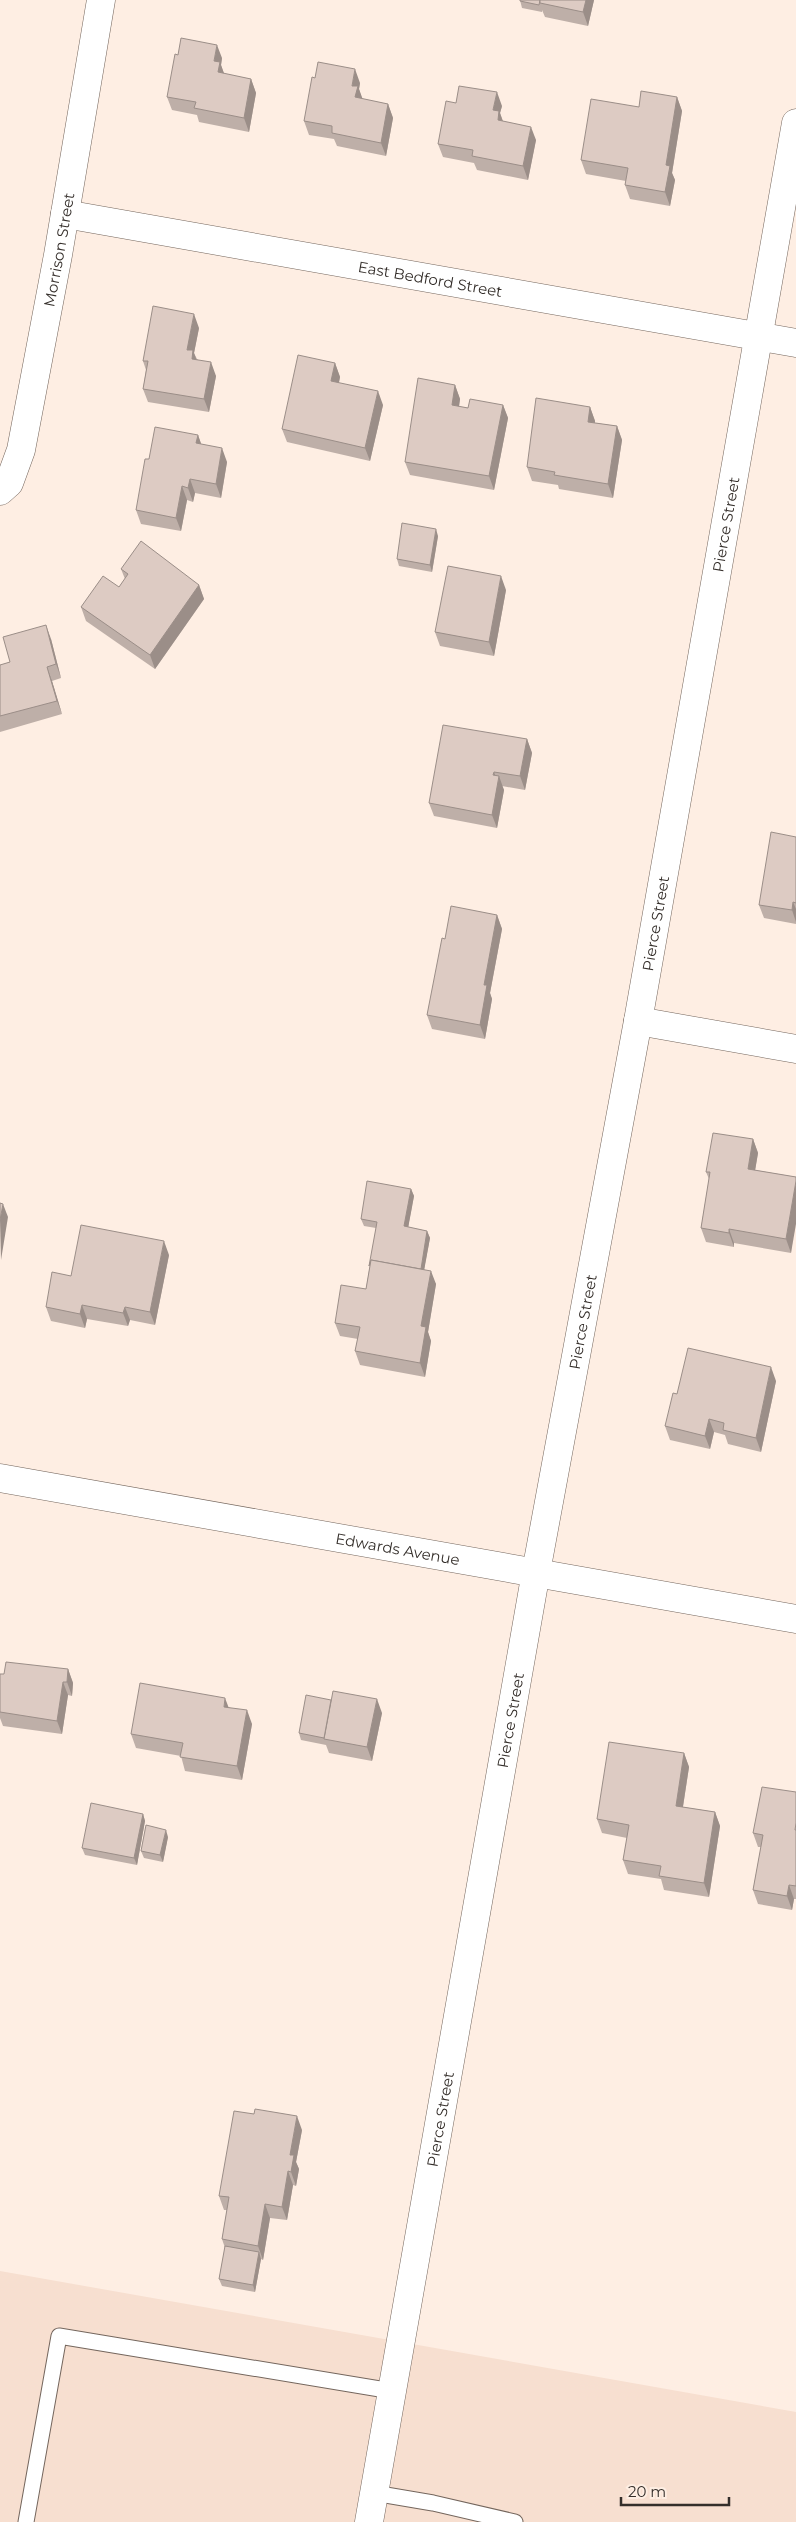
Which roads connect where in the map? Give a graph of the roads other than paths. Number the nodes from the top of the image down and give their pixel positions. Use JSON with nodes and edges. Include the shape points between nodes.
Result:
{"nodes":[{"id":1,"x":101,"y":0,"type":"edge"},
{"id":2,"x":796,"y":123,"type":"edge"},
{"id":3,"x":64,"y":214,"type":"junction"},
{"id":4,"x":758,"y":336,"type":"junction"},
{"id":5,"x":796,"y":343,"type":"edge"},
{"id":6,"x":0,"y":491,"type":"edge"},
{"id":7,"x":638,"y":1021,"type":"junction"},
{"id":8,"x":796,"y":1049,"type":"edge"},
{"id":9,"x":0,"y":1478,"type":"edge"},
{"id":10,"x":536,"y":1572,"type":"junction"},
{"id":11,"x":796,"y":1619,"type":"edge"},
{"id":12,"x":392,"y":2391,"type":"junction"},
{"id":13,"x":374,"y":2494,"type":"junction"},
{"id":14,"x":26,"y":2522,"type":"edge"},
{"id":15,"x":369,"y":2522,"type":"edge"},
{"id":16,"x":515,"y":2522,"type":"edge"}],
"edges":[{"from":1,"to":3,"type":"street","name":"Morrison Street"},
{"from":2,"to":4,"type":"street","name":"Pierce Street"},
{"from":3,"to":4,"type":"street","name":"East Bedford Street"},
{"from":3,"to":6,"type":"street","name":"Morrison Street","via":[[21,450],[9,483]]},
{"from":4,"to":5,"type":"street","name":"East Bedford Street"},
{"from":4,"to":7,"type":"street","name":"Pierce Street"},
{"from":7,"to":8,"type":"street"},
{"from":7,"to":10,"type":"street","name":"Pierce Street"},
{"from":9,"to":10,"type":"street","name":"Edwards Avenue"},
{"from":10,"to":11,"type":"street","name":"Edwards Avenue"},
{"from":10,"to":12,"type":"street","name":"Pierce Street"},
{"from":12,"to":13,"type":"street","name":"Pierce Street"},
{"from":12,"to":14,"type":"lane","via":[[58,2336]]},
{"from":13,"to":15,"type":"street","name":"Pierce Street"},
{"from":13,"to":16,"type":"lane"}]}
